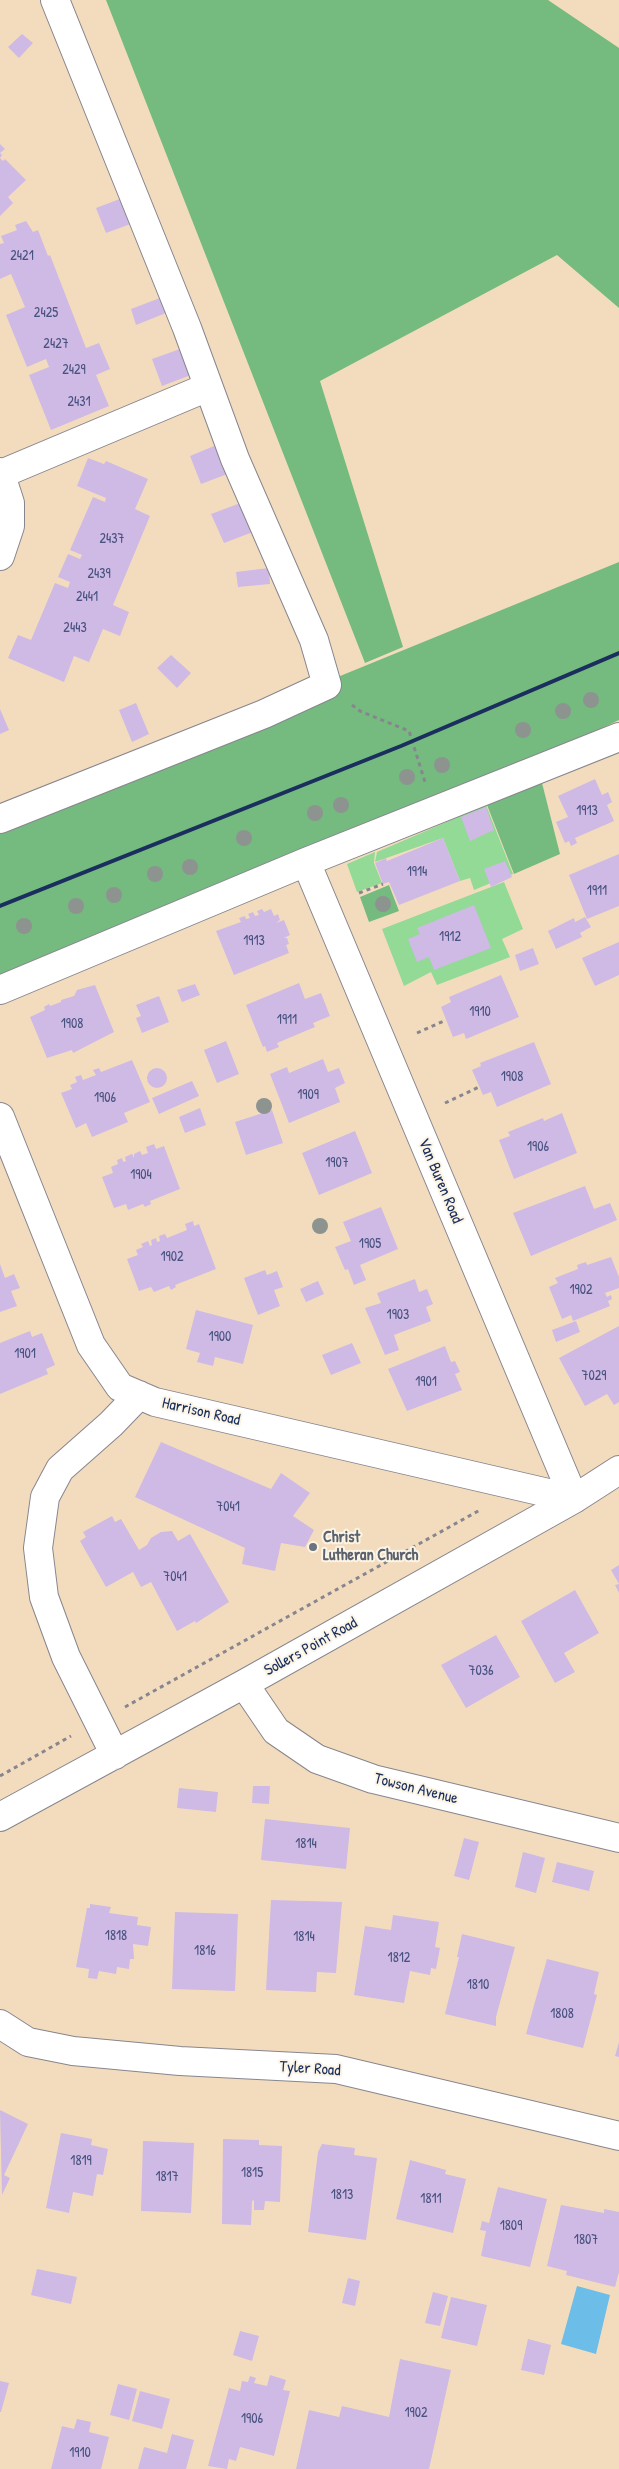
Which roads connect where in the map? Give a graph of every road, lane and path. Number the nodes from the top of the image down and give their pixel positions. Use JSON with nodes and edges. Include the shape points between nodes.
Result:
{"nodes":[{"id":1,"x":55,"y":0,"type":"edge"},
{"id":2,"x":208,"y":387,"type":"junction"},
{"id":3,"x":0,"y":473,"type":"edge"},
{"id":4,"x":0,"y":556,"type":"edge"},
{"id":5,"x":327,"y":685,"type":"junction"},
{"id":6,"x":619,"y":737,"type":"edge"},
{"id":7,"x":447,"y":806,"type":"junction"},
{"id":8,"x":0,"y":820,"type":"edge"},
{"id":9,"x":306,"y":862,"type":"junction"},
{"id":10,"x":383,"y":884,"type":"dead end"},
{"id":11,"x":359,"y":893,"type":"dead end"},
{"id":12,"x":0,"y":990,"type":"edge"},
{"id":13,"x":446,"y":1020,"type":"dead end"},
{"id":14,"x":417,"y":1033,"type":"dead end"},
{"id":15,"x":479,"y":1087,"type":"dead end"},
{"id":16,"x":445,"y":1103,"type":"dead end"},
{"id":17,"x":0,"y":1117,"type":"edge"},
{"id":18,"x":138,"y":1395,"type":"junction"},
{"id":19,"x":619,"y":1470,"type":"edge"},
{"id":20,"x":522,"y":1487,"type":"junction"},
{"id":21,"x":574,"y":1499,"type":"junction"},
{"id":22,"x":244,"y":1684,"type":"junction"},
{"id":23,"x":99,"y":1721,"type":"junction"},
{"id":24,"x":115,"y":1755,"type":"junction"},
{"id":25,"x":0,"y":1776,"type":"edge"},
{"id":26,"x":0,"y":1817,"type":"edge"},
{"id":27,"x":619,"y":1838,"type":"edge"},
{"id":28,"x":0,"y":2024,"type":"edge"},
{"id":29,"x":619,"y":2136,"type":"edge"}],
"edges":[{"from":1,"to":2,"type":"street"},
{"from":2,"to":3,"type":"street"},
{"from":2,"to":5,"type":"street","via":[[235,459],[314,640]]},
{"from":3,"to":4,"type":"street","via":[[10,503],[10,526]]},
{"from":5,"to":7,"type":"path","via":[[360,711],[409,731],[429,797]]},
{"from":5,"to":8,"type":"street","via":[[264,714]]},
{"from":6,"to":7,"type":"street"},
{"from":7,"to":9,"type":"street"},
{"from":9,"to":12,"type":"street"},
{"from":9,"to":21,"type":"street","name":"Van Buren Road"},
{"from":10,"to":11,"type":"path"},
{"from":13,"to":14,"type":"path"},
{"from":15,"to":16,"type":"path"},
{"from":17,"to":18,"type":"street","name":"Harrison Road","via":[[91,1345],[120,1387]]},
{"from":18,"to":20,"type":"street","name":"Harrison Road","via":[[155,1402]]},
{"from":18,"to":23,"type":"street","via":[[60,1469],[45,1498],[38,1548],[44,1597],[66,1657]]},
{"from":19,"to":21,"type":"street","name":"Sollers Point Road"},
{"from":20,"to":21,"type":"street","name":"Harrison Road"},
{"from":20,"to":23,"type":"path"},
{"from":21,"to":22,"type":"street","name":"Sollers Point Road"},
{"from":22,"to":24,"type":"street","name":"Sollers Point Road"},
{"from":22,"to":27,"type":"street","name":"Towson Avenue","via":[[276,1731],[317,1759],[373,1779]]},
{"from":23,"to":24,"type":"street"},
{"from":23,"to":25,"type":"path"},
{"from":24,"to":26,"type":"street","name":"Sollers Point Road"},
{"from":28,"to":29,"type":"street","name":"Tyler Road","via":[[28,2042],[73,2051],[180,2062],[336,2069]]}]}
